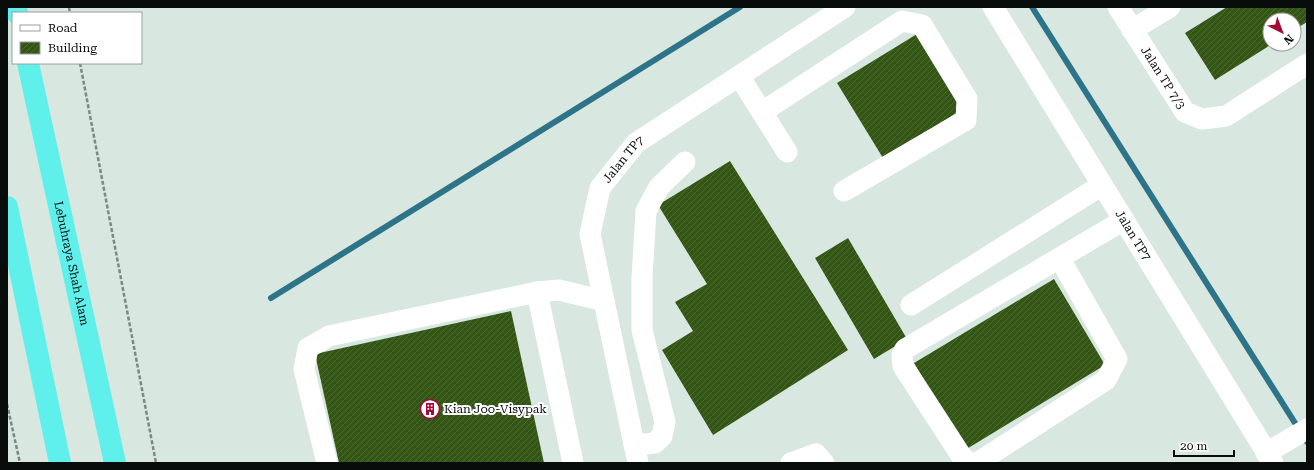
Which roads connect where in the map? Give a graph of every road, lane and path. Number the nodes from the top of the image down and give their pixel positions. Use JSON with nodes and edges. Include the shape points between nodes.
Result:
{"nodes":[{"id":1,"x":845,"y":7,"type":"edge"},
{"id":2,"x":993,"y":7,"type":"edge"},
{"id":3,"x":1118,"y":7,"type":"edge"},
{"id":4,"x":1170,"y":7,"type":"edge"},
{"id":5,"x":1132,"y":30,"type":"junction"},
{"id":6,"x":28,"y":64,"type":"edge"},
{"id":7,"x":80,"y":64,"type":"edge"},
{"id":8,"x":1307,"y":64,"type":"edge"},
{"id":9,"x":739,"y":76,"type":"junction"},
{"id":10,"x":762,"y":112,"type":"junction"},
{"id":11,"x":787,"y":152,"type":"dead end"},
{"id":12,"x":685,"y":162,"type":"dead end"},
{"id":13,"x":1102,"y":185,"type":"junction"},
{"id":14,"x":844,"y":191,"type":"dead end"},
{"id":15,"x":7,"y":207,"type":"edge"},
{"id":16,"x":1124,"y":220,"type":"junction"},
{"id":17,"x":1060,"y":259,"type":"junction"},
{"id":18,"x":537,"y":292,"type":"junction"},
{"id":19,"x":604,"y":301,"type":"junction"},
{"id":20,"x":911,"y":305,"type":"dead end"},
{"id":21,"x":7,"y":404,"type":"edge"},
{"id":22,"x":1307,"y":429,"type":"edge"},
{"id":23,"x":636,"y":454,"type":"edge"},
{"id":24,"x":1272,"y":454,"type":"edge"},
{"id":25,"x":20,"y":463,"type":"edge"},
{"id":26,"x":60,"y":463,"type":"edge"},
{"id":27,"x":115,"y":463,"type":"edge"},
{"id":28,"x":156,"y":463,"type":"edge"},
{"id":29,"x":327,"y":463,"type":"edge"},
{"id":30,"x":574,"y":463,"type":"edge"},
{"id":31,"x":791,"y":463,"type":"edge"},
{"id":32,"x":824,"y":463,"type":"edge"},
{"id":33,"x":972,"y":463,"type":"edge"},
{"id":34,"x":977,"y":463,"type":"edge"}],
"edges":[{"from":1,"to":9,"type":"street","name":"Jalan TP7"},
{"from":2,"to":13,"type":"street","name":"Jalan TP7"},
{"from":3,"to":5,"type":"street","name":"Jalan TP 7/3"},
{"from":4,"to":5,"type":"street"},
{"from":5,"to":8,"type":"street","name":"Jalan TP 7/3","via":[[1185,112],[1202,119],[1226,116]]},
{"from":6,"to":27,"type":"highway","name":"Lebuhraya Shah Alam"},
{"from":7,"to":28,"type":"path"},
{"from":9,"to":10,"type":"street"},
{"from":9,"to":19,"type":"street","name":"Jalan TP7","via":[[636,143],[600,188],[590,234]]},
{"from":10,"to":11,"type":"street"},
{"from":10,"to":14,"type":"street","via":[[902,22],[922,25],[967,99],[966,120]]},
{"from":12,"to":23,"type":"street","via":[[659,186],[646,211],[642,330],[665,422],[662,436]]},
{"from":13,"to":16,"type":"street","name":"Jalan TP7"},
{"from":13,"to":20,"type":"street"},
{"from":15,"to":26,"type":"highway"},
{"from":16,"to":17,"type":"street"},
{"from":16,"to":24,"type":"street","name":"Jalan TP7"},
{"from":17,"to":33,"type":"street","via":[[905,350],[902,355],[903,366],[962,457]]},
{"from":17,"to":34,"type":"street","via":[[1117,359],[1113,369],[1106,380]]},
{"from":18,"to":19,"type":"street","via":[[558,290]]},
{"from":18,"to":29,"type":"street","via":[[329,336],[308,348],[304,369]]},
{"from":18,"to":30,"type":"street"},
{"from":19,"to":23,"type":"street","name":"Jalan TP7"},
{"from":21,"to":25,"type":"path"},
{"from":22,"to":24,"type":"street"},
{"from":31,"to":32,"type":"street","via":[[816,454]]}]}
